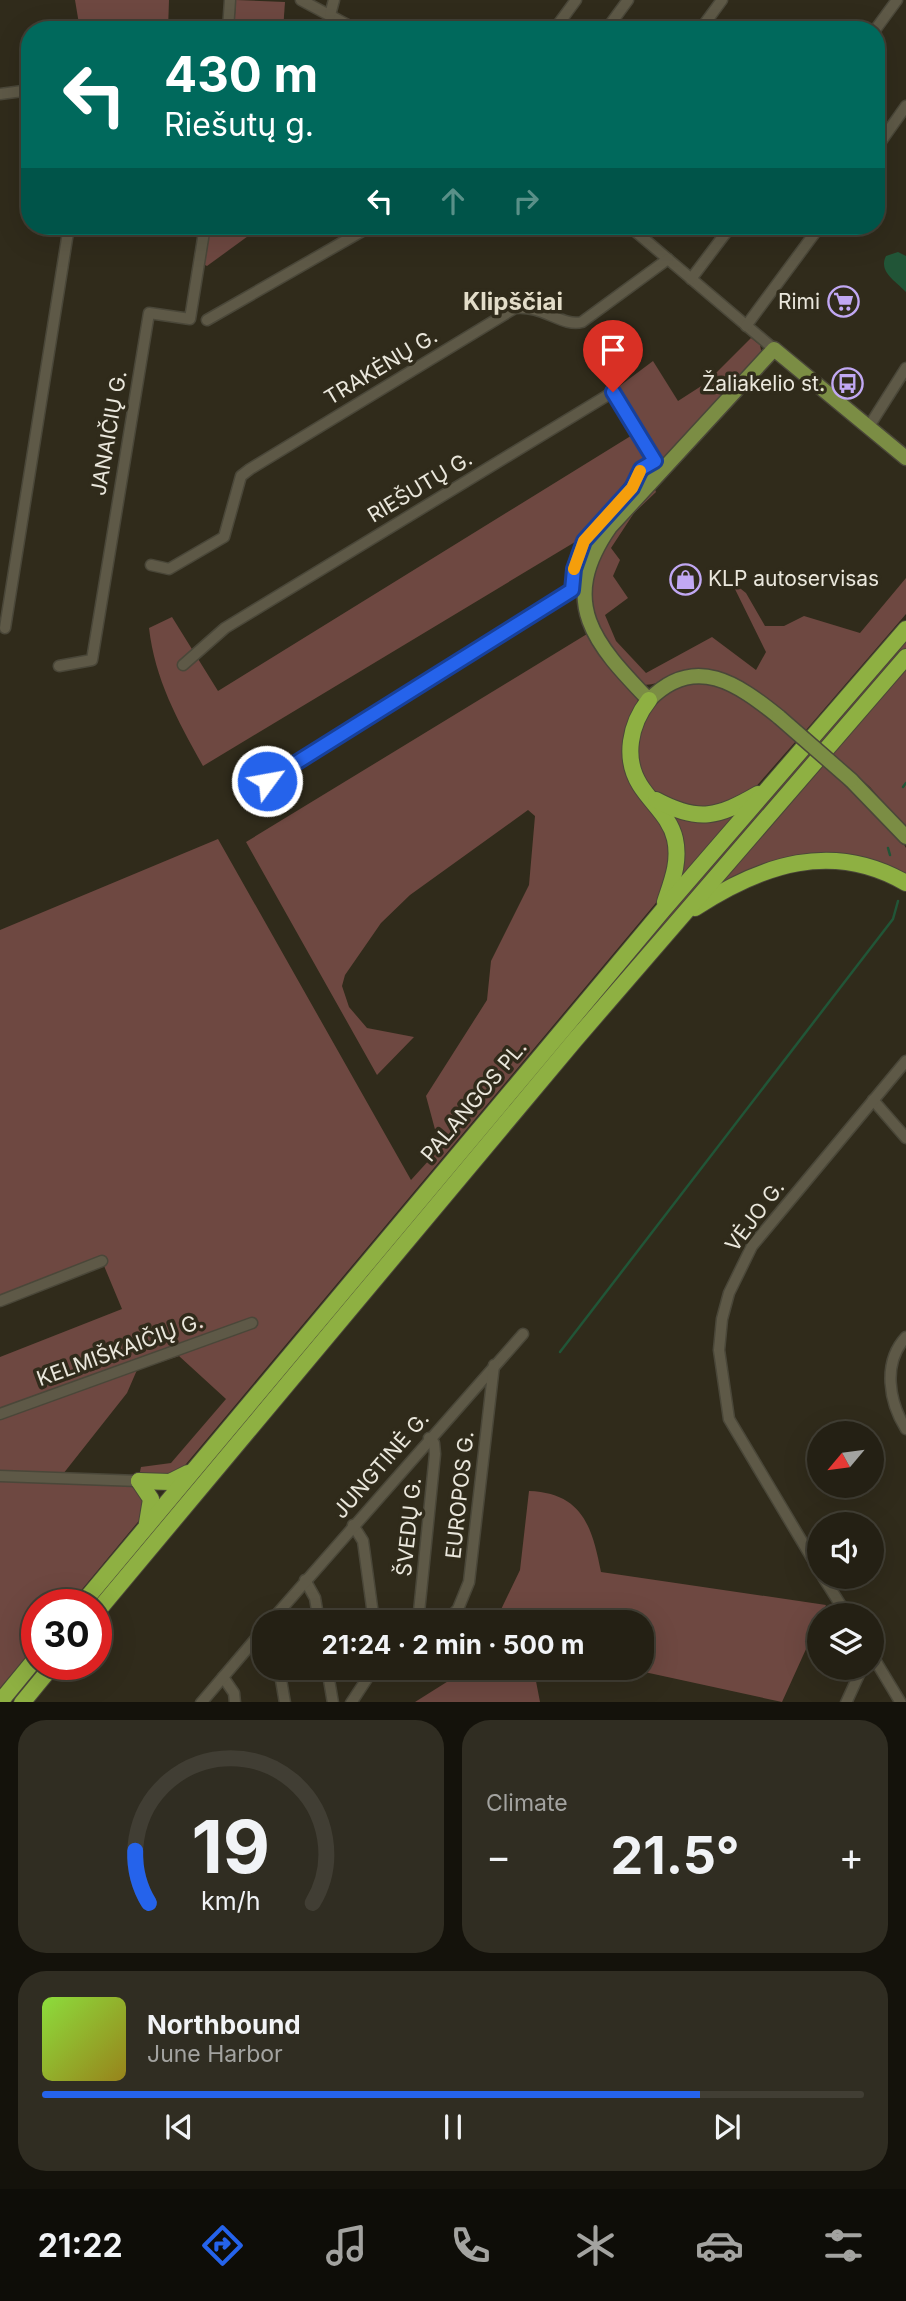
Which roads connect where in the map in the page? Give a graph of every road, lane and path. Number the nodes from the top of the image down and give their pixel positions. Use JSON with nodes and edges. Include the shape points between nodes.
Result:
{"nodes":[{"id":1,"x":230,"y":0,"type":"edge"},
{"id":2,"x":302,"y":0,"type":"edge"},
{"id":3,"x":334,"y":0,"type":"edge"},
{"id":4,"x":576,"y":0,"type":"edge"},
{"id":5,"x":628,"y":0,"type":"edge"},
{"id":6,"x":722,"y":0,"type":"edge"},
{"id":7,"x":897,"y":0,"type":"edge"},
{"id":8,"x":330,"y":15,"type":"junction"},
{"id":9,"x":229,"y":21,"type":"edge"},
{"id":10,"x":341,"y":21,"type":"edge"},
{"id":11,"x":561,"y":21,"type":"edge"},
{"id":12,"x":613,"y":21,"type":"edge"},
{"id":13,"x":706,"y":21,"type":"edge"},
{"id":14,"x":882,"y":21,"type":"edge"},
{"id":15,"x":21,"y":91,"type":"edge"},
{"id":16,"x":0,"y":94,"type":"edge"},
{"id":17,"x":906,"y":106,"type":"edge"},
{"id":18,"x":885,"y":136,"type":"edge"},
{"id":19,"x":68,"y":235,"type":"edge"},
{"id":20,"x":204,"y":235,"type":"edge"},
{"id":21,"x":355,"y":235,"type":"edge"},
{"id":22,"x":640,"y":235,"type":"edge"},
{"id":23,"x":724,"y":235,"type":"edge"},
{"id":24,"x":813,"y":235,"type":"edge"},
{"id":25,"x":668,"y":259,"type":"junction"},
{"id":26,"x":691,"y":279,"type":"junction"},
{"id":27,"x":207,"y":320,"type":"dead end"},
{"id":28,"x":746,"y":326,"type":"junction"},
{"id":29,"x":774,"y":349,"type":"junction"},
{"id":30,"x":906,"y":368,"type":"edge"},
{"id":31,"x":868,"y":428,"type":"junction"},
{"id":32,"x":906,"y":458,"type":"edge"},
{"id":33,"x":658,"y":466,"type":"junction"},
{"id":34,"x":151,"y":565,"type":"dead end"},
{"id":35,"x":5,"y":628,"type":"dead end"},
{"id":36,"x":906,"y":629,"type":"edge"},
{"id":37,"x":906,"y":657,"type":"edge"},
{"id":38,"x":183,"y":665,"type":"dead end"},
{"id":39,"x":59,"y":666,"type":"dead end"},
{"id":40,"x":649,"y":700,"type":"junction"},
{"id":41,"x":769,"y":787,"type":"junction"},
{"id":42,"x":243,"y":796,"type":"dead end"},
{"id":43,"x":650,"y":797,"type":"junction"},
{"id":44,"x":906,"y":837,"type":"edge"},
{"id":45,"x":906,"y":883,"type":"edge"},
{"id":46,"x":663,"y":910,"type":"junction"},
{"id":47,"x":678,"y":919,"type":"junction"},
{"id":48,"x":906,"y":1061,"type":"edge"},
{"id":49,"x":873,"y":1100,"type":"junction"},
{"id":50,"x":906,"y":1138,"type":"edge"},
{"id":51,"x":102,"y":1261,"type":"dead end"},
{"id":52,"x":0,"y":1301,"type":"edge"},
{"id":53,"x":252,"y":1323,"type":"dead end"},
{"id":54,"x":523,"y":1334,"type":"dead end"},
{"id":55,"x":906,"y":1337,"type":"edge"},
{"id":56,"x":494,"y":1365,"type":"junction"},
{"id":57,"x":0,"y":1413,"type":"edge"},
{"id":58,"x":906,"y":1429,"type":"edge"},
{"id":59,"x":429,"y":1438,"type":"junction"},
{"id":60,"x":193,"y":1470,"type":"junction"},
{"id":61,"x":0,"y":1476,"type":"edge"},
{"id":62,"x":139,"y":1481,"type":"junction"},
{"id":63,"x":353,"y":1525,"type":"junction"},
{"id":64,"x":146,"y":1526,"type":"junction"},
{"id":65,"x":807,"y":1550,"type":"edge"},
{"id":66,"x":305,"y":1580,"type":"junction"},
{"id":67,"x":94,"y":1589,"type":"edge"},
{"id":68,"x":112,"y":1595,"type":"edge"},
{"id":69,"x":280,"y":1610,"type":"edge"},
{"id":70,"x":317,"y":1610,"type":"edge"},
{"id":71,"x":372,"y":1610,"type":"edge"},
{"id":72,"x":419,"y":1610,"type":"edge"},
{"id":73,"x":457,"y":1610,"type":"edge"},
{"id":74,"x":252,"y":1643,"type":"edge"},
{"id":75,"x":21,"y":1676,"type":"edge"},
{"id":76,"x":884,"y":1676,"type":"edge"},
{"id":77,"x":223,"y":1677,"type":"junction"},
{"id":78,"x":41,"y":1680,"type":"edge"},
{"id":79,"x":281,"y":1680,"type":"edge"},
{"id":80,"x":329,"y":1680,"type":"edge"},
{"id":81,"x":366,"y":1680,"type":"edge"},
{"id":82,"x":857,"y":1680,"type":"edge"},
{"id":83,"x":0,"y":1702,"type":"edge"},
{"id":84,"x":23,"y":1702,"type":"edge"},
{"id":85,"x":202,"y":1702,"type":"edge"},
{"id":86,"x":235,"y":1702,"type":"edge"},
{"id":87,"x":285,"y":1702,"type":"edge"},
{"id":88,"x":333,"y":1702,"type":"edge"},
{"id":89,"x":352,"y":1702,"type":"edge"},
{"id":90,"x":846,"y":1702,"type":"edge"},
{"id":91,"x":900,"y":1702,"type":"edge"}],
"edges":[{"from":1,"to":9,"type":"street"},
{"from":2,"to":8,"type":"street"},
{"from":3,"to":8,"type":"street"},
{"from":4,"to":11,"type":"street"},
{"from":5,"to":12,"type":"street"},
{"from":6,"to":13,"type":"street"},
{"from":7,"to":14,"type":"street"},
{"from":8,"to":10,"type":"street"},
{"from":15,"to":16,"type":"street"},
{"from":17,"to":18,"type":"street"},
{"from":19,"to":35,"type":"street"},
{"from":20,"to":39,"type":"street","name":"JANAIČIŲ G.","via":[[190,319],[149,313],[92,660]]},
{"from":21,"to":27,"type":"street"},
{"from":22,"to":25,"type":"street"},
{"from":23,"to":26,"type":"street"},
{"from":24,"to":28,"type":"street"},
{"from":25,"to":26,"type":"street"},
{"from":25,"to":34,"type":"street","name":"TRAKĖNŲ G.","via":[[582,322],[569,323],[530,307],[515,308],[250,469],[241,476],[224,537],[169,569]]},
{"from":26,"to":28,"type":"street"},
{"from":28,"to":29,"type":"street"},
{"from":29,"to":31,"type":"main road"},
{"from":29,"to":33,"type":"main road"},
{"from":30,"to":31,"type":"street"},
{"from":31,"to":32,"type":"main road"},
{"from":33,"to":38,"type":"street","name":"RIEŠUTŲ G.","via":[[613,392],[225,628]]},
{"from":33,"to":40,"type":"main road","via":[[602,538],[586,579],[587,615],[598,642]]},
{"from":33,"to":42,"type":"street","via":[[641,469],[632,488],[584,541],[572,590]]},
{"from":36,"to":41,"type":"highway","name":"PALANGOS PL."},
{"from":37,"to":47,"type":"highway","name":"PALANGOS PL."},
{"from":40,"to":43,"type":"highway","via":[[634,725],[630,752],[637,779]]},
{"from":40,"to":44,"type":"main road","bridge":true,"via":[[677,681],[698,676],[738,686],[851,780]]},
{"from":41,"to":43,"type":"highway","via":[[736,807],[711,815],[684,814]]},
{"from":41,"to":46,"type":"highway","name":"PALANGOS PL."},
{"from":43,"to":46,"type":"highway","via":[[668,820],[676,846],[677,865]]},
{"from":45,"to":47,"type":"highway","via":[[851,863],[782,865],[741,879]]},
{"from":46,"to":60,"type":"highway","name":"PALANGOS PL."},
{"from":47,"to":68,"type":"highway","name":"PALANGOS PL."},
{"from":48,"to":49,"type":"street","name":"VĖJO G."},
{"from":49,"to":50,"type":"street"},
{"from":49,"to":65,"type":"street","name":"VĖJO G.","via":[[752,1246],[722,1319],[719,1350],[729,1419]]},
{"from":51,"to":52,"type":"street"},
{"from":53,"to":57,"type":"street","name":"KELMIŠKAIČIŲ G."},
{"from":54,"to":56,"type":"street","name":"JUNGTINĖ G."},
{"from":55,"to":58,"type":"street","via":[[894,1359],[890,1385]]},
{"from":56,"to":59,"type":"street","name":"JUNGTINĖ G."},
{"from":56,"to":73,"type":"street","name":"EUROPOS G.","via":[[469,1582]]},
{"from":59,"to":63,"type":"street","name":"JUNGTINĖ G."},
{"from":59,"to":72,"type":"street","name":"ŠVEDŲ G.","via":[[435,1454]]},
{"from":60,"to":62,"type":"highway","via":[[170,1482]]},
{"from":60,"to":64,"type":"highway","name":"PALANGOS PL."},
{"from":61,"to":62,"type":"street"},
{"from":62,"to":64,"type":"highway","via":[[151,1499]]},
{"from":63,"to":66,"type":"street","name":"JUNGTINĖ G."},
{"from":63,"to":71,"type":"street","via":[[363,1541]]},
{"from":64,"to":67,"type":"highway","name":"PALANGOS PL."},
{"from":66,"to":69,"type":"street","name":"JUNGTINĖ G."},
{"from":66,"to":70,"type":"street"},
{"from":74,"to":77,"type":"street"},
{"from":75,"to":83,"type":"highway"},
{"from":76,"to":91,"type":"street"},
{"from":77,"to":85,"type":"street"},
{"from":77,"to":86,"type":"street"},
{"from":78,"to":84,"type":"highway"},
{"from":79,"to":87,"type":"street"},
{"from":80,"to":88,"type":"street"},
{"from":81,"to":89,"type":"street"},
{"from":82,"to":90,"type":"street"}]}
